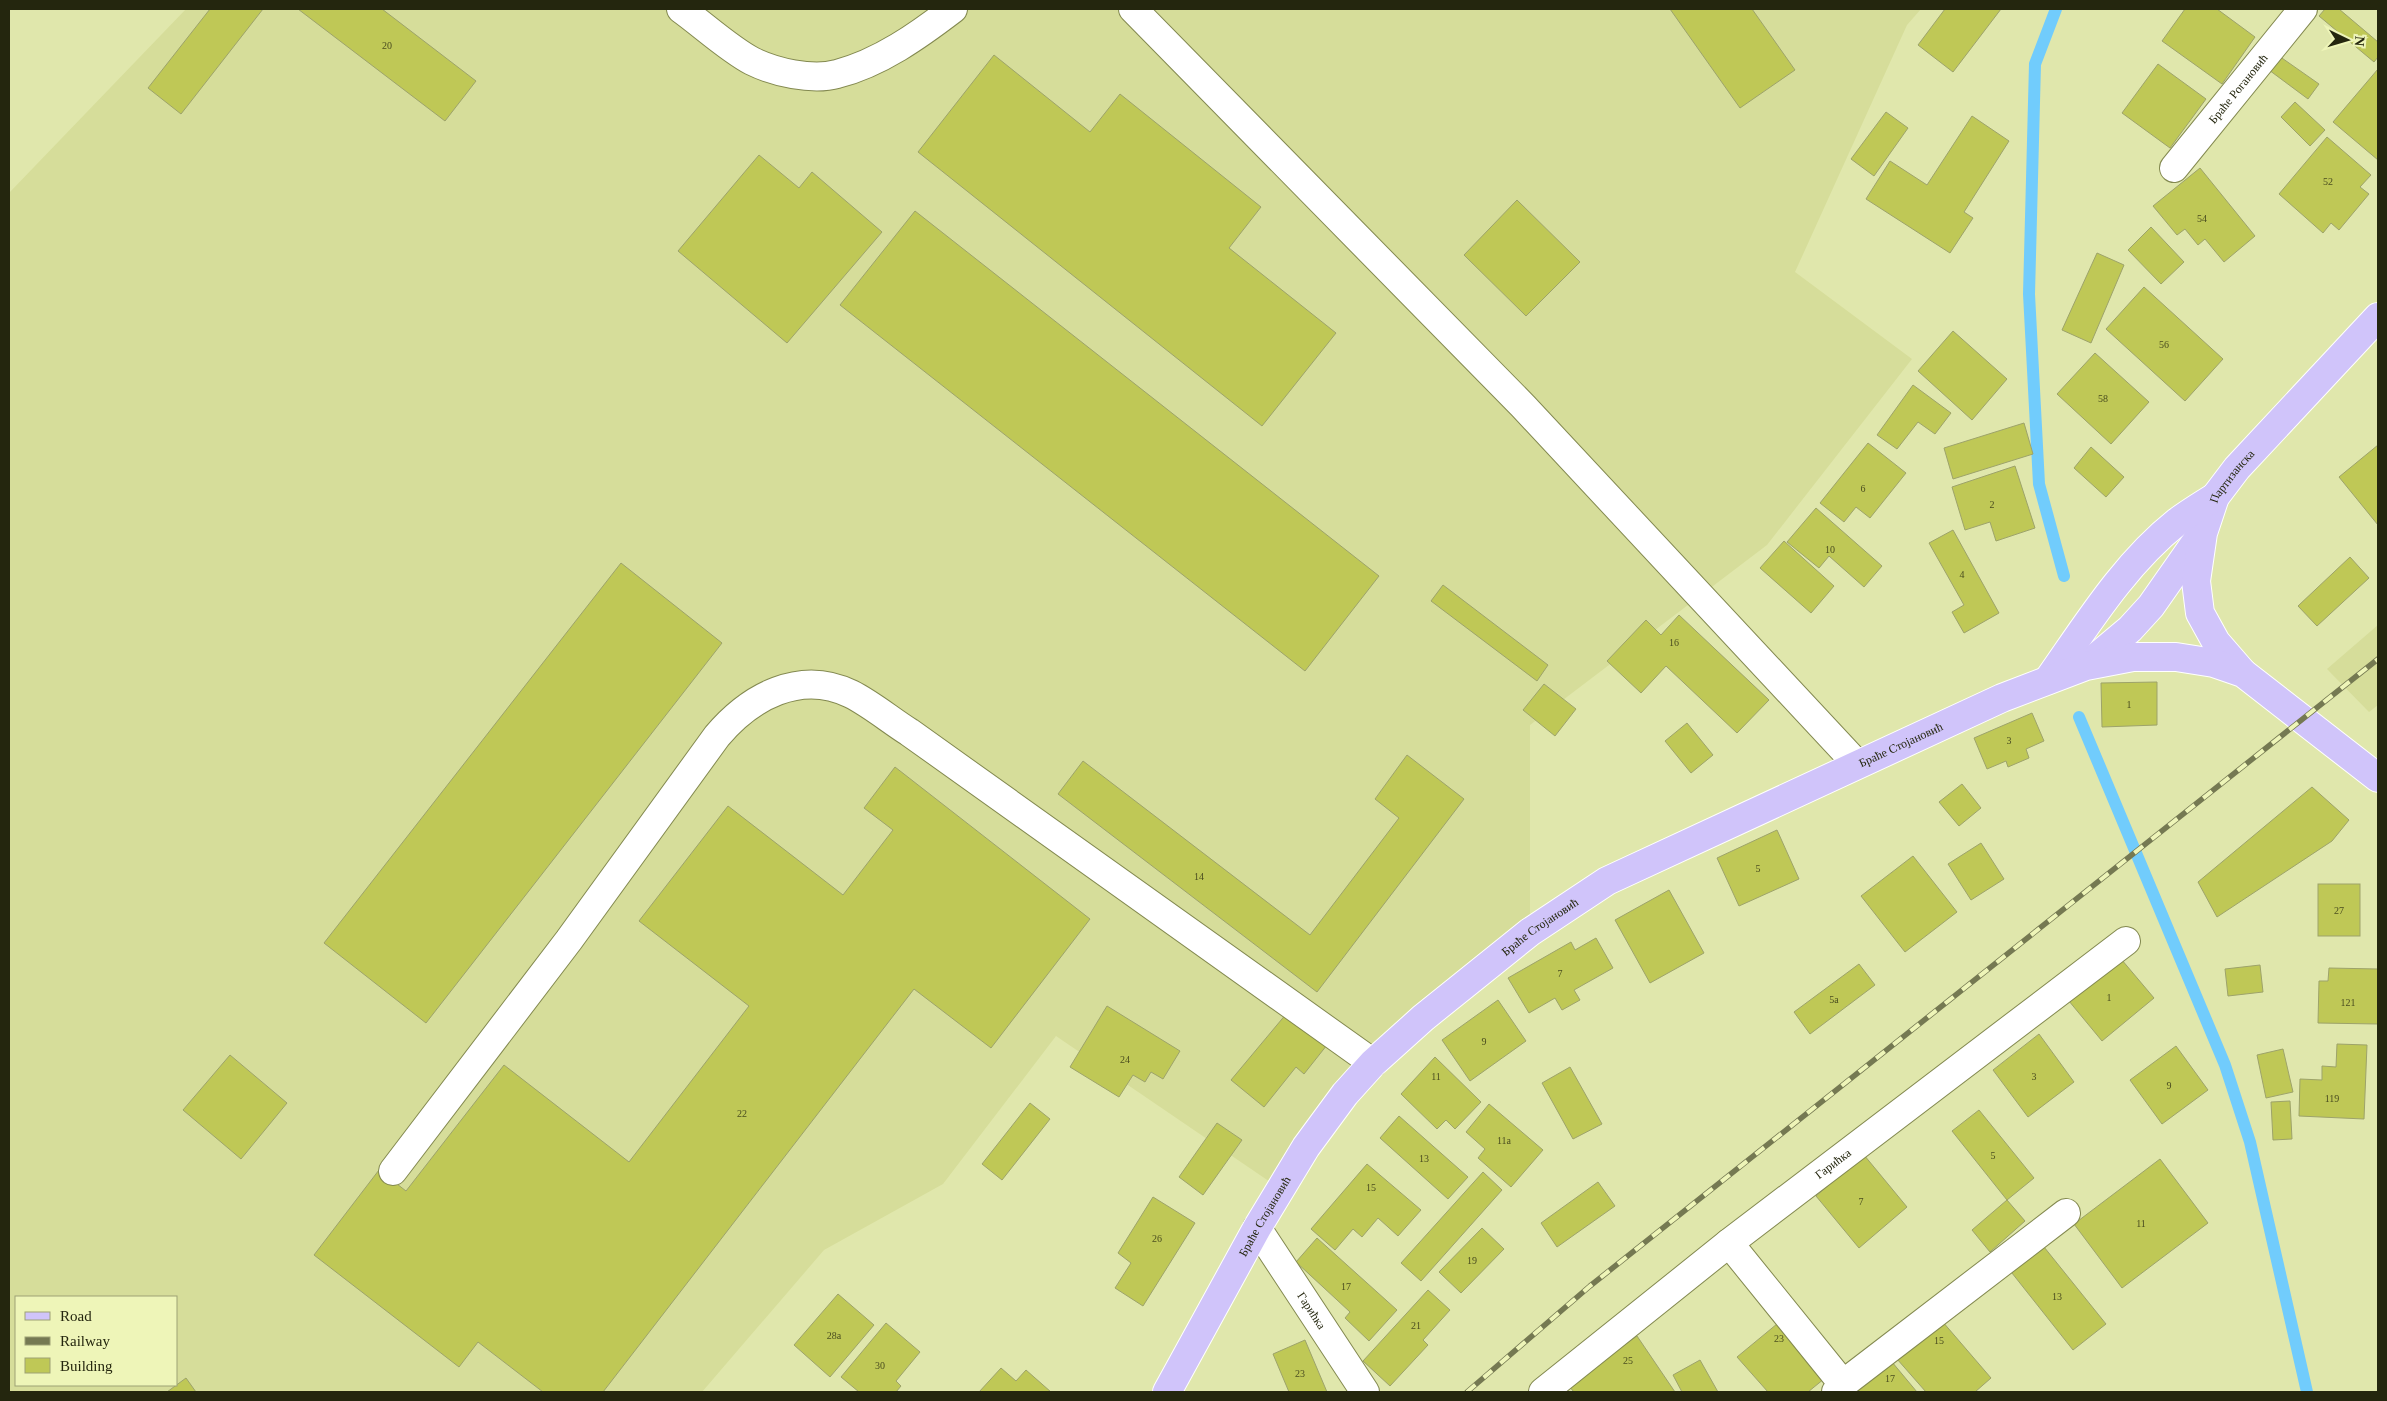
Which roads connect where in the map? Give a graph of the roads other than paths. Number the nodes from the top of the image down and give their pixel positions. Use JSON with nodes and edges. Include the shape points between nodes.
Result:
{"nodes":[{"id":1,"x":681,"y":9,"type":"edge"},
{"id":2,"x":953,"y":9,"type":"edge"},
{"id":3,"x":1134,"y":9,"type":"edge"},
{"id":4,"x":2303,"y":9,"type":"edge"},
{"id":5,"x":2174,"y":168,"type":"dead end"},
{"id":6,"x":2378,"y":317,"type":"edge"},
{"id":7,"x":2215,"y":497,"type":"junction"},
{"id":8,"x":2203,"y":533,"type":"junction"},
{"id":9,"x":2086,"y":666,"type":"junction"},
{"id":10,"x":2243,"y":673,"type":"junction"},
{"id":11,"x":2048,"y":680,"type":"junction"},
{"id":12,"x":1857,"y":764,"type":"junction"},
{"id":13,"x":2378,"y":778,"type":"edge"},
{"id":14,"x":2126,"y":941,"type":"dead end"},
{"id":15,"x":1373,"y":1063,"type":"junction"},
{"id":16,"x":393,"y":1170,"type":"dead end"},
{"id":17,"x":2066,"y":1213,"type":"dead end"},
{"id":18,"x":1257,"y":1228,"type":"junction"},
{"id":19,"x":1729,"y":1243,"type":"junction"},
{"id":20,"x":1840,"y":1388,"type":"edge"},
{"id":21,"x":1167,"y":1392,"type":"edge"},
{"id":22,"x":1365,"y":1392,"type":"edge"},
{"id":23,"x":1542,"y":1392,"type":"edge"}],
"edges":[{"from":1,"to":2,"type":"street","via":[[751,61],[776,70],[819,76],[836,75],[879,59]]},
{"from":3,"to":12,"type":"street","via":[[1523,406]]},
{"from":4,"to":5,"type":"street","name":"Браће Рогановић"},
{"from":6,"to":7,"type":"main road","name":"Партизанска","via":[[2236,468]]},
{"from":7,"to":8,"type":"main road","name":"Партизанска"},
{"from":7,"to":11,"type":"main road","via":[[2177,522],[2146,552],[2098,608]]},
{"from":8,"to":9,"type":"main road","name":"Браће Стојановић","via":[[2151,606],[2130,629]]},
{"from":8,"to":10,"type":"main road","name":"Партизанска","via":[[2196,581],[2200,613],[2216,642]]},
{"from":9,"to":10,"type":"main road","name":"Браће Стојановић","via":[[2133,657],[2176,657],[2214,663]]},
{"from":9,"to":11,"type":"main road","name":"Браће Стојановић"},
{"from":10,"to":13,"type":"main road","name":"Браће Стојановић"},
{"from":11,"to":12,"type":"main road","name":"Браће Стојановић"},
{"from":12,"to":15,"type":"main road","name":"Браће Стојановић","via":[[1607,881],[1530,932],[1423,1018]]},
{"from":14,"to":19,"type":"street","name":"Гарићка"},
{"from":15,"to":16,"type":"street","via":[[852,694],[829,687],[801,685],[761,697],[730,721],[717,736],[569,940]]},
{"from":15,"to":18,"type":"main road","name":"Браће Стојановић","via":[[1345,1094],[1306,1148]]},
{"from":17,"to":20,"type":"street"},
{"from":18,"to":21,"type":"main road","name":"Браће Стојановић"},
{"from":18,"to":22,"type":"street","name":"Гарићка"},
{"from":19,"to":20,"type":"street"},
{"from":19,"to":23,"type":"street","name":"Гарићка"}]}
